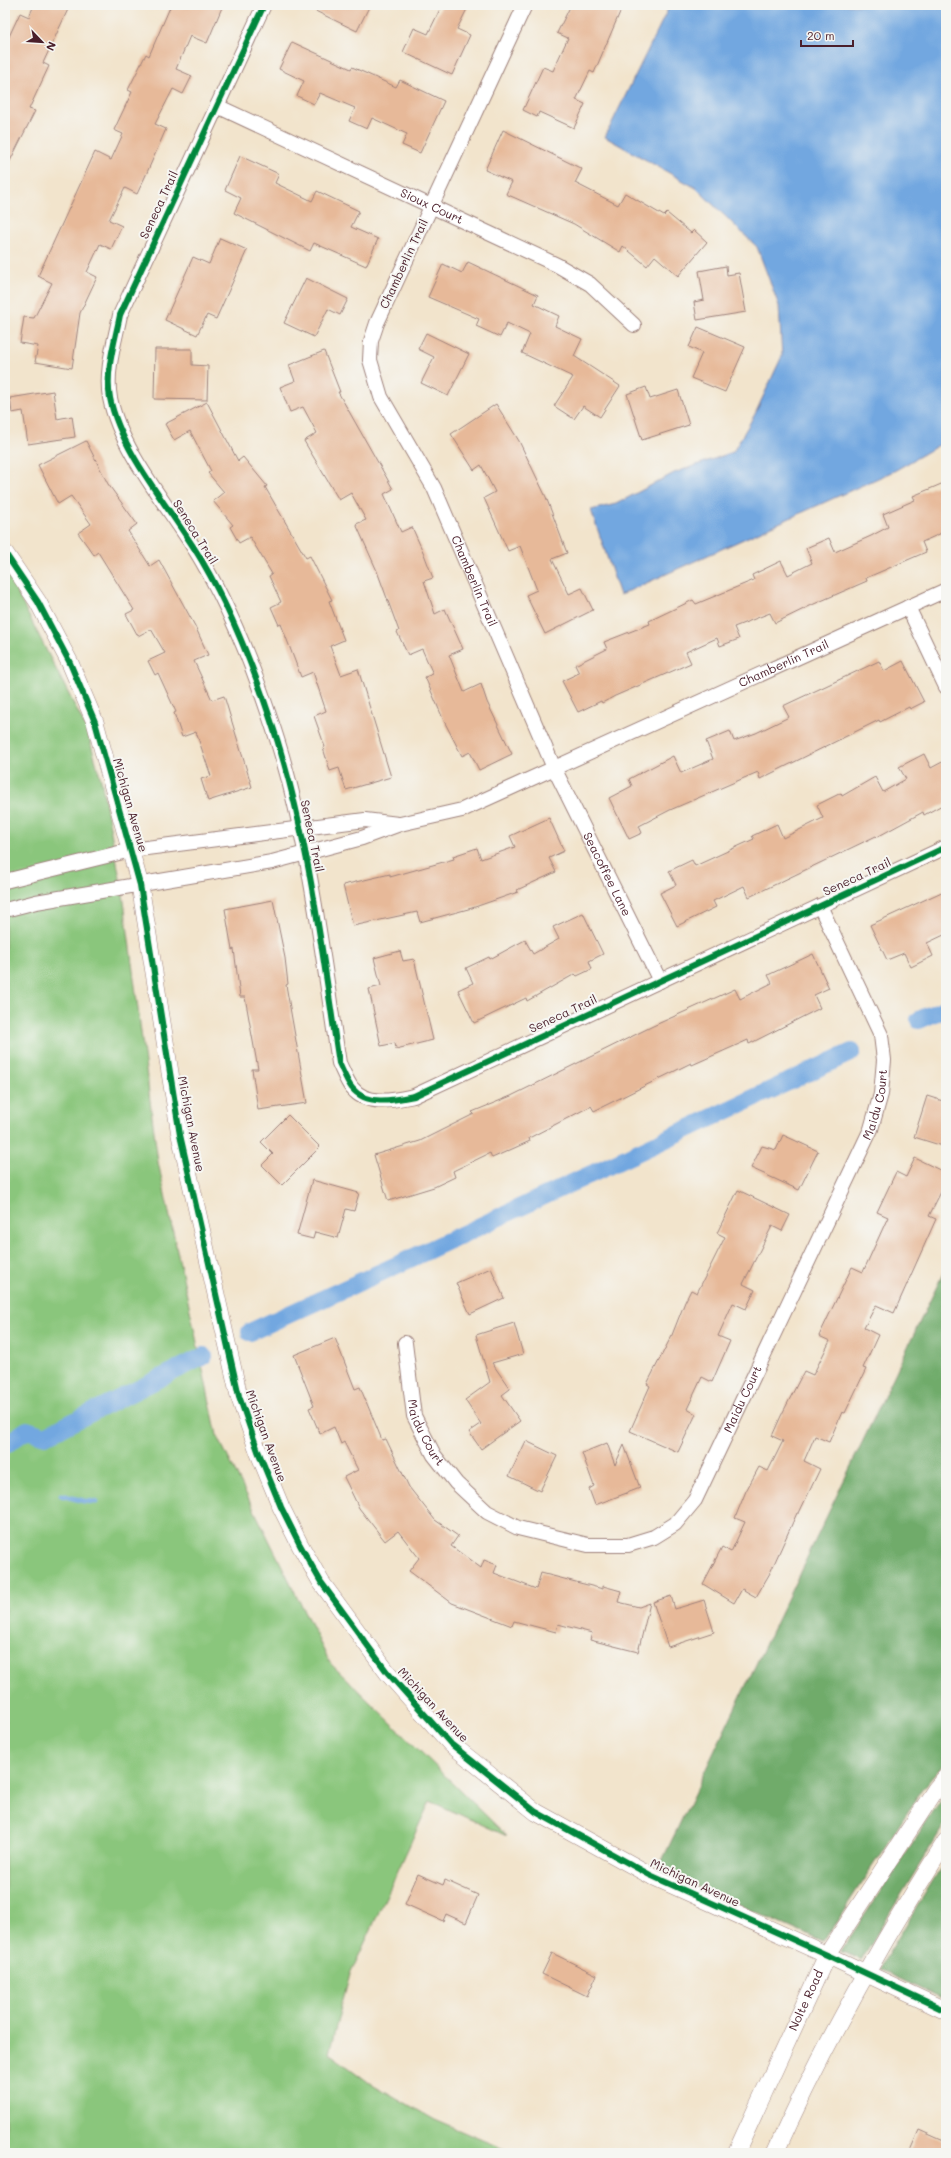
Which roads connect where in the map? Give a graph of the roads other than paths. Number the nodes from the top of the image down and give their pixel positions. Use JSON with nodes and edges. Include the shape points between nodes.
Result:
{"nodes":[{"id":1,"x":264,"y":5,"type":"edge"},
{"id":2,"x":525,"y":5,"type":"edge"},
{"id":3,"x":218,"y":106,"type":"junction"},
{"id":4,"x":431,"y":206,"type":"junction"},
{"id":5,"x":634,"y":325,"type":"dead end"},
{"id":6,"x":5,"y":553,"type":"edge"},
{"id":7,"x":946,"y":590,"type":"edge"},
{"id":8,"x":908,"y":607,"type":"junction"},
{"id":9,"x":946,"y":687,"type":"edge"},
{"id":10,"x":554,"y":768,"type":"junction"},
{"id":11,"x":400,"y":824,"type":"junction"},
{"id":12,"x":301,"y":829,"type":"junction"},
{"id":13,"x":946,"y":847,"type":"edge"},
{"id":14,"x":131,"y":850,"type":"junction"},
{"id":15,"x":306,"y":853,"type":"junction"},
{"id":16,"x":5,"y":881,"type":"edge"},
{"id":17,"x":140,"y":885,"type":"junction"},
{"id":18,"x":820,"y":906,"type":"junction"},
{"id":19,"x":5,"y":910,"type":"edge"},
{"id":20,"x":660,"y":981,"type":"junction"},
{"id":21,"x":404,"y":1343,"type":"dead end"},
{"id":22,"x":946,"y":1777,"type":"edge"},
{"id":23,"x":946,"y":1841,"type":"edge"},
{"id":24,"x":827,"y":1954,"type":"junction"},
{"id":25,"x":866,"y":1972,"type":"junction"},
{"id":26,"x":946,"y":2011,"type":"edge"},
{"id":27,"x":736,"y":2153,"type":"edge"},
{"id":28,"x":775,"y":2153,"type":"edge"}],
"edges":[{"from":1,"to":3,"type":"street","name":"Seneca Trail"},
{"from":2,"to":4,"type":"street","name":"Chamberlin Trail"},
{"from":3,"to":4,"type":"street","name":"Sioux Court"},
{"from":3,"to":12,"type":"street","name":"Seneca Trail","via":[[120,315],[110,366],[110,397],[120,428],[141,469],[203,562],[238,634],[270,715]]},
{"from":4,"to":5,"type":"street","name":"Sioux Court","via":[[557,265],[590,284]]},
{"from":4,"to":10,"type":"street","name":"Chamberlin Trail","via":[[377,323],[371,341],[370,360],[381,397],[434,488]]},
{"from":6,"to":14,"type":"street","name":"Michigan Avenue","via":[[38,602],[70,663],[95,722]]},
{"from":7,"to":8,"type":"street","name":"Chamberlin Trail"},
{"from":8,"to":9,"type":"street"},
{"from":8,"to":10,"type":"street","name":"Chamberlin Trail"},
{"from":10,"to":11,"type":"street","via":[[462,810]]},
{"from":10,"to":20,"type":"street","name":"Seacoffee Lane"},
{"from":11,"to":12,"type":"street","via":[[364,820]]},
{"from":11,"to":15,"type":"street","via":[[362,838]]},
{"from":12,"to":14,"type":"street"},
{"from":12,"to":15,"type":"street","name":"Seneca Trail"},
{"from":13,"to":18,"type":"street","name":"Seneca Trail"},
{"from":14,"to":16,"type":"street"},
{"from":14,"to":17,"type":"street","name":"Michigan Avenue"},
{"from":15,"to":17,"type":"street","via":[[272,862]]},
{"from":15,"to":20,"type":"street","name":"Seneca Trail","via":[[340,1063],[352,1089],[366,1098],[388,1101],[414,1096]]},
{"from":17,"to":19,"type":"street","via":[[36,902]]},
{"from":17,"to":24,"type":"street","name":"Michigan Avenue","via":[[180,1135],[239,1396],[281,1507],[321,1582],[387,1672],[451,1744],[536,1812],[650,1876]]},
{"from":18,"to":20,"type":"street","name":"Seneca Trail"},
{"from":18,"to":21,"type":"street","name":"Maidu Court","via":[[881,1035],[884,1060],[881,1094],[871,1129],[698,1493],[675,1524],[654,1537],[628,1545],[588,1545],[518,1528],[487,1512],[456,1484],[434,1455],[414,1416]]},
{"from":22,"to":24,"type":"street","name":"Nolte Road"},
{"from":23,"to":25,"type":"street"},
{"from":24,"to":25,"type":"street","name":"Michigan Avenue"},
{"from":24,"to":27,"type":"street","name":"Nolte Road"},
{"from":25,"to":26,"type":"street","name":"Michigan Avenue"},
{"from":25,"to":28,"type":"street","via":[[800,2097]]}]}
